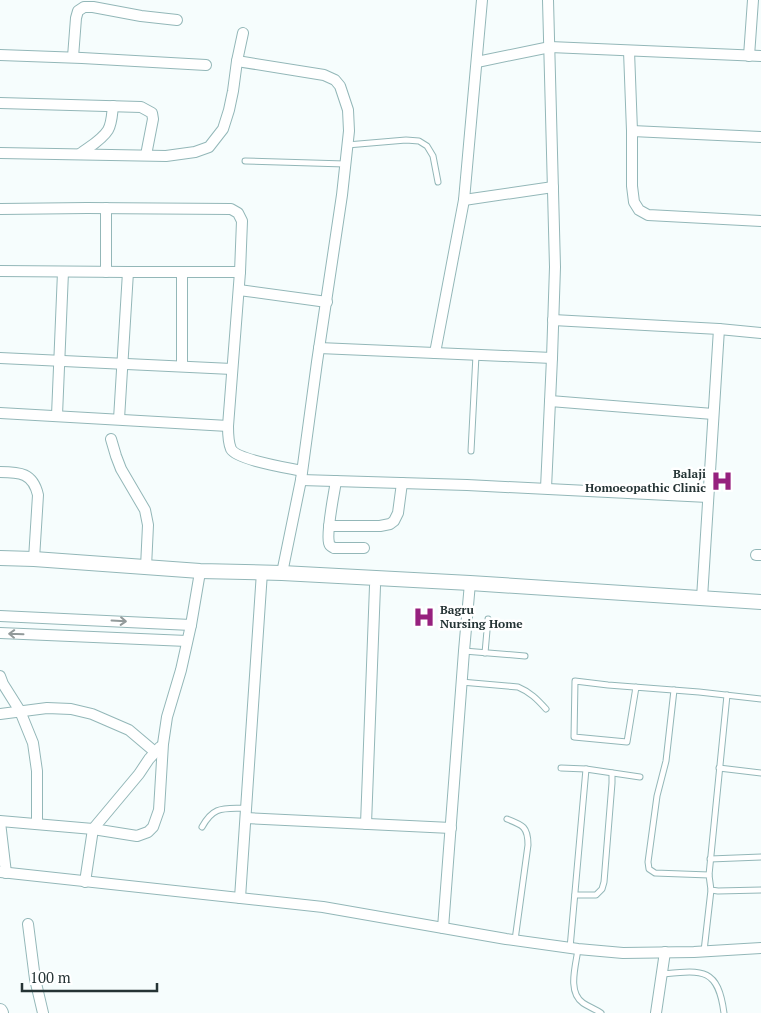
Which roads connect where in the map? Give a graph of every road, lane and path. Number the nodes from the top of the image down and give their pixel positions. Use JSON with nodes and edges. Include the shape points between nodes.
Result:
{"nodes":[{"id":1,"x":482,"y":0,"type":"edge"},
{"id":2,"x":548,"y":0,"type":"edge"},
{"id":3,"x":753,"y":0,"type":"edge"},
{"id":4,"x":177,"y":20,"type":"dead end"},
{"id":5,"x":243,"y":33,"type":"dead end"},
{"id":6,"x":550,"y":47,"type":"junction"},
{"id":7,"x":629,"y":51,"type":"junction"},
{"id":8,"x":0,"y":55,"type":"edge"},
{"id":9,"x":749,"y":56,"type":"junction"},
{"id":10,"x":761,"y":56,"type":"edge"},
{"id":11,"x":73,"y":57,"type":"junction"},
{"id":12,"x":237,"y":61,"type":"junction"},
{"id":13,"x":477,"y":62,"type":"junction"},
{"id":14,"x":206,"y":65,"type":"dead end"},
{"id":15,"x":0,"y":103,"type":"edge"},
{"id":16,"x":113,"y":106,"type":"junction"},
{"id":17,"x":632,"y":130,"type":"junction"},
{"id":18,"x":761,"y":137,"type":"edge"},
{"id":19,"x":347,"y":145,"type":"junction"},
{"id":20,"x":0,"y":153,"type":"edge"},
{"id":21,"x":80,"y":154,"type":"junction"},
{"id":22,"x":146,"y":155,"type":"junction"},
{"id":23,"x":245,"y":161,"type":"dead end"},
{"id":24,"x":345,"y":164,"type":"junction"},
{"id":25,"x":438,"y":182,"type":"dead end"},
{"id":26,"x":553,"y":187,"type":"junction"},
{"id":27,"x":464,"y":200,"type":"junction"},
{"id":28,"x":106,"y":208,"type":"junction"},
{"id":29,"x":0,"y":209,"type":"edge"},
{"id":30,"x":761,"y":220,"type":"edge"},
{"id":31,"x":0,"y":271,"type":"edge"},
{"id":32,"x":63,"y":272,"type":"junction"},
{"id":33,"x":106,"y":272,"type":"junction"},
{"id":34,"x":128,"y":272,"type":"junction"},
{"id":35,"x":182,"y":272,"type":"junction"},
{"id":36,"x":240,"y":272,"type":"junction"},
{"id":37,"x":239,"y":290,"type":"junction"},
{"id":38,"x":327,"y":302,"type":"junction"},
{"id":39,"x":553,"y":320,"type":"junction"},
{"id":40,"x":719,"y":329,"type":"junction"},
{"id":41,"x":761,"y":333,"type":"edge"},
{"id":42,"x":319,"y":348,"type":"junction"},
{"id":43,"x":435,"y":353,"type":"junction"},
{"id":44,"x":476,"y":355,"type":"junction"},
{"id":45,"x":0,"y":358,"type":"edge"},
{"id":46,"x":552,"y":358,"type":"junction"},
{"id":47,"x":60,"y":361,"type":"junction"},
{"id":48,"x":122,"y":364,"type":"junction"},
{"id":49,"x":182,"y":366,"type":"junction"},
{"id":50,"x":232,"y":369,"type":"junction"},
{"id":51,"x":550,"y":401,"type":"junction"},
{"id":52,"x":0,"y":412,"type":"edge"},
{"id":53,"x":713,"y":414,"type":"junction"},
{"id":54,"x":58,"y":416,"type":"junction"},
{"id":55,"x":119,"y":419,"type":"junction"},
{"id":56,"x":228,"y":426,"type":"junction"},
{"id":57,"x":111,"y":439,"type":"dead end"},
{"id":58,"x":471,"y":451,"type":"dead end"},
{"id":59,"x":0,"y":472,"type":"edge"},
{"id":60,"x":302,"y":475,"type":"junction"},
{"id":61,"x":336,"y":481,"type":"junction"},
{"id":62,"x":402,"y":483,"type":"junction"},
{"id":63,"x":546,"y":488,"type":"junction"},
{"id":64,"x":708,"y":496,"type":"junction"},
{"id":65,"x":329,"y":526,"type":"junction"},
{"id":66,"x":364,"y":548,"type":"dead end"},
{"id":67,"x":0,"y":558,"type":"edge"},
{"id":68,"x":34,"y":559,"type":"junction"},
{"id":69,"x":0,"y":566,"type":"edge"},
{"id":70,"x":146,"y":567,"type":"junction"},
{"id":71,"x":282,"y":573,"type":"junction"},
{"id":72,"x":262,"y":576,"type":"junction"},
{"id":73,"x":199,"y":578,"type":"junction"},
{"id":74,"x":375,"y":586,"type":"junction"},
{"id":75,"x":470,"y":586,"type":"junction"},
{"id":76,"x":702,"y":598,"type":"junction"},
{"id":77,"x":761,"y":602,"type":"edge"},
{"id":78,"x":761,"y":608,"type":"edge"},
{"id":79,"x":0,"y":616,"type":"edge"},
{"id":80,"x":49,"y":618,"type":"junction"},
{"id":81,"x":488,"y":619,"type":"dead end"},
{"id":82,"x":95,"y":620,"type":"junction"},
{"id":83,"x":147,"y":623,"type":"junction"},
{"id":84,"x":191,"y":625,"type":"junction"},
{"id":85,"x":0,"y":633,"type":"edge"},
{"id":86,"x":50,"y":635,"type":"junction"},
{"id":87,"x":95,"y":637,"type":"junction"},
{"id":88,"x":147,"y":639,"type":"junction"},
{"id":89,"x":187,"y":641,"type":"junction"},
{"id":90,"x":464,"y":651,"type":"junction"},
{"id":91,"x":485,"y":653,"type":"junction"},
{"id":92,"x":524,"y":656,"type":"dead end"},
{"id":93,"x":0,"y":676,"type":"edge"},
{"id":94,"x":461,"y":682,"type":"junction"},
{"id":95,"x":636,"y":687,"type":"junction"},
{"id":96,"x":674,"y":690,"type":"junction"},
{"id":97,"x":727,"y":695,"type":"junction"},
{"id":98,"x":761,"y":700,"type":"edge"},
{"id":99,"x":546,"y":709,"type":"dead end"},
{"id":100,"x":20,"y":711,"type":"junction"},
{"id":101,"x":0,"y":714,"type":"edge"},
{"id":102,"x":159,"y":748,"type":"junction"},
{"id":103,"x":561,"y":768,"type":"dead end"},
{"id":104,"x":719,"y":768,"type":"junction"},
{"id":105,"x":586,"y":769,"type":"junction"},
{"id":106,"x":612,"y":773,"type":"junction"},
{"id":107,"x":761,"y":773,"type":"edge"},
{"id":108,"x":640,"y":777,"type":"dead end"},
{"id":109,"x":246,"y":813,"type":"junction"},
{"id":110,"x":507,"y":820,"type":"dead end"},
{"id":111,"x":0,"y":821,"type":"edge"},
{"id":112,"x":37,"y":824,"type":"junction"},
{"id":113,"x":366,"y":824,"type":"junction"},
{"id":114,"x":202,"y":827,"type":"dead end"},
{"id":115,"x":451,"y":828,"type":"junction"},
{"id":116,"x":94,"y":829,"type":"junction"},
{"id":117,"x":761,"y":857,"type":"edge"},
{"id":118,"x":710,"y":859,"type":"junction"},
{"id":119,"x":3,"y":873,"type":"edge"},
{"id":120,"x":709,"y":875,"type":"junction"},
{"id":121,"x":85,"y":882,"type":"junction"},
{"id":122,"x":711,"y":890,"type":"junction"},
{"id":123,"x":761,"y":890,"type":"edge"},
{"id":124,"x":575,"y":895,"type":"junction"},
{"id":125,"x":240,"y":898,"type":"junction"},
{"id":126,"x":28,"y":924,"type":"dead end"},
{"id":127,"x":443,"y":928,"type":"junction"},
{"id":128,"x":515,"y":940,"type":"junction"},
{"id":129,"x":574,"y":948,"type":"junction"},
{"id":130,"x":761,"y":948,"type":"edge"},
{"id":131,"x":704,"y":951,"type":"junction"},
{"id":132,"x":665,"y":952,"type":"junction"},
{"id":133,"x":662,"y":974,"type":"junction"},
{"id":134,"x":43,"y":1013,"type":"edge"},
{"id":135,"x":601,"y":1013,"type":"edge"},
{"id":136,"x":656,"y":1013,"type":"edge"},
{"id":137,"x":724,"y":1013,"type":"edge"}],
"edges":[{"from":1,"to":13,"type":"street"},
{"from":2,"to":6,"type":"street"},
{"from":3,"to":9,"type":"street"},
{"from":4,"to":11,"type":"street","via":[[84,7],[76,18]]},
{"from":5,"to":12,"type":"street"},
{"from":6,"to":7,"type":"street"},
{"from":6,"to":13,"type":"street"},
{"from":6,"to":26,"type":"street"},
{"from":7,"to":9,"type":"street"},
{"from":7,"to":17,"type":"street"},
{"from":8,"to":11,"type":"street"},
{"from":9,"to":10,"type":"street"},
{"from":11,"to":14,"type":"street"},
{"from":12,"to":19,"type":"street","via":[[335,80],[348,110]]},
{"from":12,"to":22,"type":"street","via":[[223,129],[209,147],[166,156]]},
{"from":13,"to":27,"type":"street"},
{"from":15,"to":16,"type":"street"},
{"from":16,"to":21,"type":"street","via":[[109,129]]},
{"from":16,"to":22,"type":"street","via":[[141,107],[152,113]]},
{"from":17,"to":18,"type":"street"},
{"from":17,"to":30,"type":"street","via":[[632,186],[634,202],[639,210],[648,215]]},
{"from":19,"to":24,"type":"street"},
{"from":19,"to":25,"type":"lane","via":[[419,141],[433,156]]},
{"from":20,"to":21,"type":"street"},
{"from":21,"to":22,"type":"street"},
{"from":23,"to":24,"type":"lane"},
{"from":24,"to":38,"type":"street"},
{"from":26,"to":27,"type":"street"},
{"from":26,"to":39,"type":"street"},
{"from":27,"to":43,"type":"street"},
{"from":28,"to":29,"type":"street"},
{"from":28,"to":33,"type":"street"},
{"from":28,"to":36,"type":"street","via":[[231,209],[242,221]]},
{"from":31,"to":32,"type":"street"},
{"from":32,"to":33,"type":"street"},
{"from":32,"to":47,"type":"street"},
{"from":33,"to":34,"type":"street"},
{"from":34,"to":35,"type":"street"},
{"from":34,"to":48,"type":"street"},
{"from":35,"to":36,"type":"street"},
{"from":35,"to":49,"type":"street"},
{"from":36,"to":37,"type":"street"},
{"from":37,"to":38,"type":"street"},
{"from":37,"to":50,"type":"street"},
{"from":38,"to":42,"type":"street"},
{"from":39,"to":40,"type":"street"},
{"from":39,"to":46,"type":"street"},
{"from":40,"to":41,"type":"street"},
{"from":40,"to":53,"type":"street"},
{"from":42,"to":43,"type":"street"},
{"from":42,"to":60,"type":"street"},
{"from":43,"to":44,"type":"street"},
{"from":44,"to":46,"type":"street"},
{"from":44,"to":58,"type":"lane"},
{"from":45,"to":47,"type":"street"},
{"from":46,"to":51,"type":"street"},
{"from":47,"to":48,"type":"street"},
{"from":47,"to":54,"type":"street"},
{"from":48,"to":49,"type":"street"},
{"from":48,"to":55,"type":"street"},
{"from":49,"to":50,"type":"street"},
{"from":50,"to":56,"type":"street"},
{"from":51,"to":53,"type":"street"},
{"from":51,"to":63,"type":"street"},
{"from":52,"to":54,"type":"street"},
{"from":53,"to":64,"type":"street"},
{"from":54,"to":55,"type":"street"},
{"from":55,"to":56,"type":"street"},
{"from":56,"to":60,"type":"street","via":[[229,441],[236,454]]},
{"from":57,"to":70,"type":"street","via":[[121,469],[145,510],[148,525]]},
{"from":59,"to":68,"type":"street","via":[[20,473],[31,478],[36,485]]},
{"from":60,"to":61,"type":"street"},
{"from":60,"to":71,"type":"street"},
{"from":61,"to":62,"type":"street"},
{"from":61,"to":65,"type":"street"},
{"from":62,"to":63,"type":"street"},
{"from":62,"to":65,"type":"street","via":[[398,514],[390,524]]},
{"from":63,"to":64,"type":"street"},
{"from":64,"to":76,"type":"street"},
{"from":65,"to":66,"type":"street","via":[[328,542],[334,548]]},
{"from":67,"to":68,"type":"main road"},
{"from":68,"to":70,"type":"main road"},
{"from":69,"to":73,"type":"main road"},
{"from":70,"to":72,"type":"main road"},
{"from":71,"to":72,"type":"main road"},
{"from":71,"to":75,"type":"main road"},
{"from":72,"to":73,"type":"main road"},
{"from":72,"to":74,"type":"main road"},
{"from":72,"to":109,"type":"street"},
{"from":73,"to":84,"type":"street"},
{"from":74,"to":75,"type":"main road"},
{"from":74,"to":113,"type":"street"},
{"from":75,"to":76,"type":"main road"},
{"from":75,"to":78,"type":"main road"},
{"from":75,"to":90,"type":"street"},
{"from":76,"to":77,"type":"main road"},
{"from":79,"to":80,"type":"street"},
{"from":80,"to":82,"type":"street"},
{"from":80,"to":86,"type":"street"},
{"from":81,"to":91,"type":"lane"},
{"from":82,"to":83,"type":"street","one_way":true},
{"from":82,"to":87,"type":"street"},
{"from":83,"to":84,"type":"street"},
{"from":83,"to":88,"type":"street"},
{"from":84,"to":89,"type":"street"},
{"from":86,"to":85,"type":"street","one_way":true},
{"from":86,"to":87,"type":"street"},
{"from":87,"to":88,"type":"street"},
{"from":88,"to":89,"type":"street"},
{"from":89,"to":102,"type":"street"},
{"from":90,"to":91,"type":"lane"},
{"from":90,"to":94,"type":"street"},
{"from":91,"to":92,"type":"lane"},
{"from":93,"to":100,"type":"street"},
{"from":94,"to":99,"type":"lane","via":[[518,687],[533,695]]},
{"from":94,"to":115,"type":"street"},
{"from":95,"to":95,"type":"lane","via":[[627,742],[574,737],[575,681]]},
{"from":95,"to":96,"type":"lane"},
{"from":96,"to":97,"type":"lane"},
{"from":96,"to":120,"type":"lane","via":[[666,761],[656,796],[649,868],[655,872]]},
{"from":97,"to":98,"type":"lane"},
{"from":97,"to":104,"type":"lane"},
{"from":100,"to":101,"type":"street"},
{"from":100,"to":102,"type":"street","via":[[71,709],[92,714]]},
{"from":100,"to":112,"type":"street","via":[[36,758]]},
{"from":102,"to":116,"type":"street"},
{"from":102,"to":116,"type":"street","via":[[159,810],[153,827],[137,836]]},
{"from":103,"to":105,"type":"lane"},
{"from":104,"to":107,"type":"lane"},
{"from":104,"to":118,"type":"lane"},
{"from":105,"to":106,"type":"lane"},
{"from":105,"to":124,"type":"lane"},
{"from":106,"to":108,"type":"lane"},
{"from":106,"to":124,"type":"lane","via":[[602,890],[596,895]]},
{"from":109,"to":113,"type":"street"},
{"from":109,"to":114,"type":"lane","via":[[221,809],[212,813]]},
{"from":109,"to":125,"type":"street"},
{"from":110,"to":128,"type":"lane","via":[[520,824],[528,834]]},
{"from":111,"to":112,"type":"street"},
{"from":111,"to":119,"type":"street"},
{"from":112,"to":116,"type":"street"},
{"from":113,"to":115,"type":"street"},
{"from":115,"to":127,"type":"street"},
{"from":116,"to":121,"type":"street"},
{"from":117,"to":118,"type":"lane"},
{"from":118,"to":120,"type":"lane"},
{"from":119,"to":121,"type":"street"},
{"from":120,"to":122,"type":"lane"},
{"from":121,"to":125,"type":"street"},
{"from":122,"to":123,"type":"lane"},
{"from":122,"to":131,"type":"lane"},
{"from":124,"to":129,"type":"lane"},
{"from":125,"to":127,"type":"street","via":[[323,907]]},
{"from":126,"to":134,"type":"street"},
{"from":127,"to":128,"type":"street"},
{"from":128,"to":129,"type":"street"},
{"from":129,"to":132,"type":"street","via":[[623,953]]},
{"from":129,"to":135,"type":"lane","via":[[576,996]]},
{"from":130,"to":131,"type":"street"},
{"from":131,"to":132,"type":"street"},
{"from":132,"to":133,"type":"street"},
{"from":133,"to":136,"type":"street"},
{"from":133,"to":137,"type":"lane","via":[[689,971],[710,976],[716,982]]}]}
